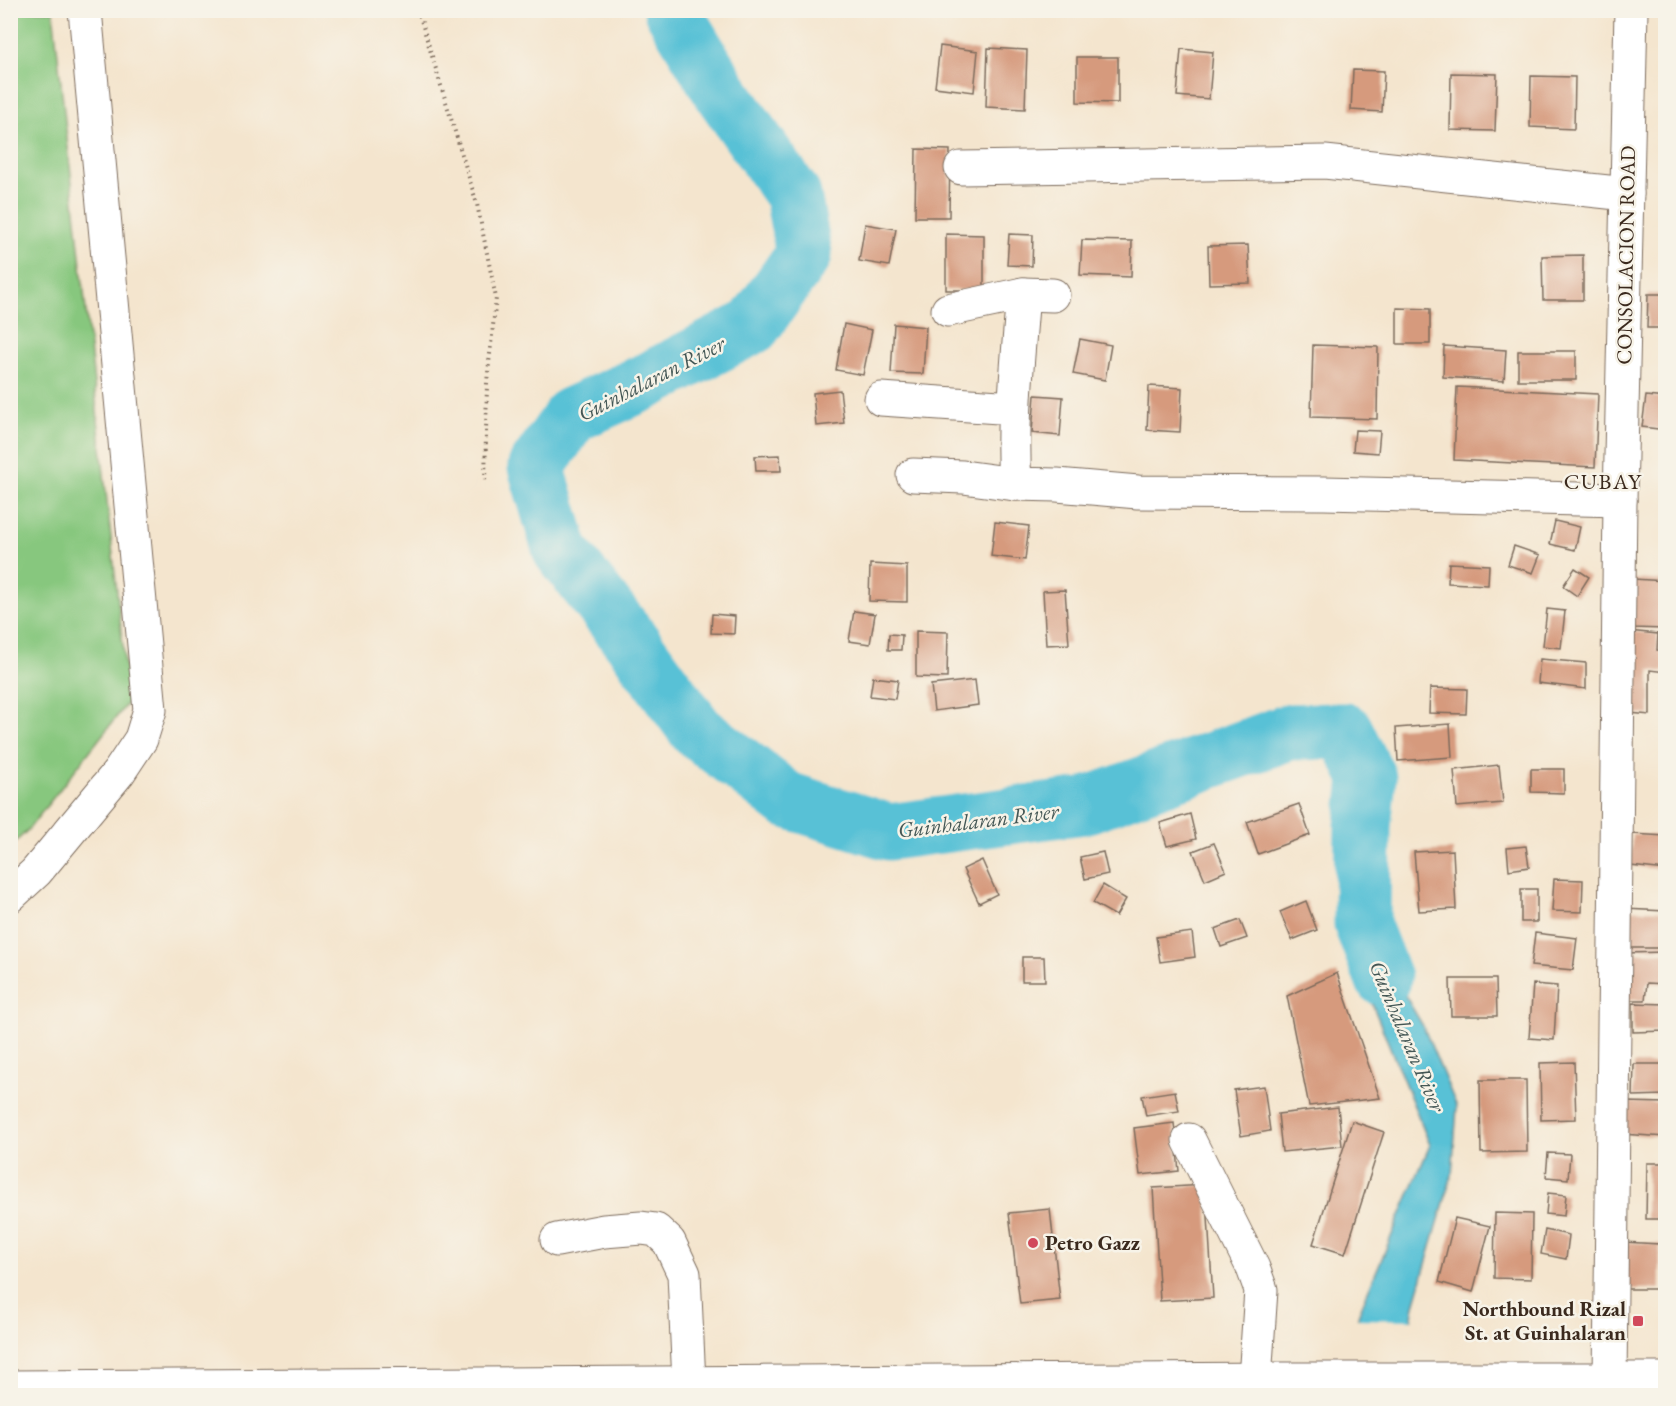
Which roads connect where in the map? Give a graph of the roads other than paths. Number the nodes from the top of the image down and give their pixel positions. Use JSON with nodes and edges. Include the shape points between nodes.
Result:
{"nodes":[{"id":1,"x":85,"y":10,"type":"edge"},
{"id":2,"x":1631,"y":10,"type":"edge"},
{"id":3,"x":961,"y":168,"type":"dead end"},
{"id":4,"x":1627,"y":194,"type":"junction"},
{"id":5,"x":948,"y":310,"type":"dead end"},
{"id":6,"x":880,"y":399,"type":"dead end"},
{"id":7,"x":1014,"y":408,"type":"junction"},
{"id":8,"x":913,"y":475,"type":"dead end"},
{"id":9,"x":1015,"y":484,"type":"junction"},
{"id":10,"x":1620,"y":500,"type":"junction"},
{"id":11,"x":10,"y":896,"type":"edge"},
{"id":12,"x":1189,"y":1140,"type":"dead end"},
{"id":13,"x":557,"y":1240,"type":"dead end"},
{"id":14,"x":1610,"y":1379,"type":"junction"},
{"id":15,"x":1665,"y":1379,"type":"edge"},
{"id":16,"x":689,"y":1383,"type":"junction"},
{"id":17,"x":1250,"y":1383,"type":"edge"},
{"id":18,"x":10,"y":1387,"type":"edge"},
{"id":19,"x":1573,"y":1387,"type":"edge"},
{"id":20,"x":60,"y":1391,"type":"edge"}],
"edges":[{"from":1,"to":11,"type":"street","via":[[150,710],[141,739],[119,772],[36,872]]},
{"from":2,"to":4,"type":"street","name":"CONSOLACION ROAD"},
{"from":3,"to":4,"type":"street","via":[[1325,162]]},
{"from":4,"to":10,"type":"street","name":"CONSOLACION ROAD"},
{"from":5,"to":7,"type":"street","via":[[1038,294]]},
{"from":6,"to":7,"type":"street"},
{"from":7,"to":9,"type":"street"},
{"from":8,"to":9,"type":"street"},
{"from":9,"to":10,"type":"street","via":[[1137,492]]},
{"from":10,"to":14,"type":"street","name":"CONSOLACION ROAD"},
{"from":12,"to":17,"type":"street","via":[[1261,1290]]},
{"from":13,"to":16,"type":"street","via":[[641,1228],[656,1230],[669,1242],[684,1274]]},
{"from":14,"to":15,"type":"street"},
{"from":14,"to":19,"type":"street"},
{"from":16,"to":17,"type":"street"},
{"from":16,"to":20,"type":"street"},
{"from":17,"to":19,"type":"street","via":[[1417,1379]]},
{"from":18,"to":20,"type":"street"}]}
